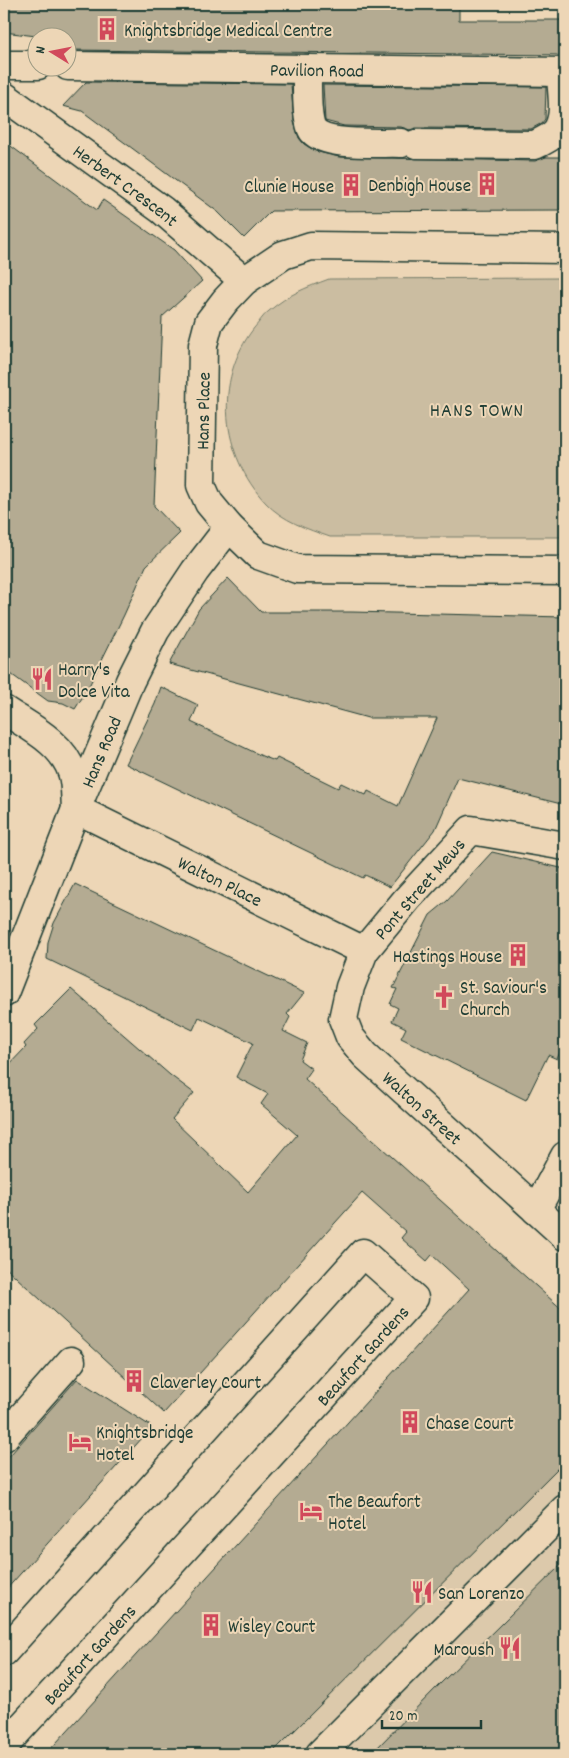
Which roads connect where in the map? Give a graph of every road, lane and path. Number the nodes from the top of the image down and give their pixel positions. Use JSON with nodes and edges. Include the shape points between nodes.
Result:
{"nodes":[{"id":1,"x":78,"y":66,"type":"edge"},
{"id":2,"x":307,"y":69,"type":"junction"},
{"id":3,"x":563,"y":73,"type":"edge"},
{"id":4,"x":4,"y":96,"type":"edge"},
{"id":5,"x":565,"y":249,"type":"edge"},
{"id":6,"x":244,"y":281,"type":"junction"},
{"id":7,"x":229,"y":527,"type":"junction"},
{"id":8,"x":565,"y":571,"type":"edge"},
{"id":9,"x":4,"y":710,"type":"edge"},
{"id":10,"x":76,"y":809,"type":"junction"},
{"id":11,"x":565,"y":846,"type":"edge"},
{"id":12,"x":364,"y":951,"type":"junction"},
{"id":13,"x":4,"y":993,"type":"edge"},
{"id":14,"x":565,"y":1156,"type":"edge"},
{"id":15,"x":536,"y":1210,"type":"junction"},
{"id":16,"x":565,"y":1236,"type":"edge"},
{"id":17,"x":71,"y":1361,"type":"dead end"},
{"id":18,"x":4,"y":1437,"type":"edge"},
{"id":19,"x":565,"y":1509,"type":"edge"},
{"id":20,"x":4,"y":1652,"type":"edge"},
{"id":21,"x":4,"y":1746,"type":"edge"},
{"id":22,"x":320,"y":1754,"type":"edge"}],
"edges":[{"from":1,"to":2,"type":"street","name":"Pavilion Road"},
{"from":2,"to":3,"type":"street","name":"Pavilion Road"},
{"from":2,"to":3,"type":"street","via":[[309,121],[312,131],[323,138],[338,141],[535,145],[558,129],[562,113]]},
{"from":4,"to":6,"type":"street","name":"Herbert Crescent","via":[[162,210]]},
{"from":5,"to":6,"type":"street","name":"Hans Place","via":[[311,246],[283,255]]},
{"from":6,"to":7,"type":"street","name":"Hans Place","via":[[209,322],[203,345],[201,485],[209,503]]},
{"from":7,"to":8,"type":"street","name":"Hans Place","via":[[258,555],[298,568]]},
{"from":7,"to":10,"type":"street","name":"Hans Road","via":[[195,571],[156,631],[130,681]]},
{"from":9,"to":10,"type":"street","via":[[62,751],[73,774]]},
{"from":10,"to":12,"type":"street","name":"Walton Place"},
{"from":10,"to":13,"type":"street","name":"Hans Road"},
{"from":11,"to":12,"type":"street","name":"Pont Street Mews","via":[[471,830]]},
{"from":12,"to":15,"type":"street","name":"Walton Street","via":[[350,987],[344,1019],[350,1037],[365,1056]]},
{"from":14,"to":15,"type":"street"},
{"from":15,"to":16,"type":"street","name":"Walton Street"},
{"from":17,"to":18,"type":"street"},
{"from":19,"to":22,"type":"street"},
{"from":20,"to":21,"type":"street","name":"Beaufort Gardens","via":[[363,1253],[414,1298]]}]}
